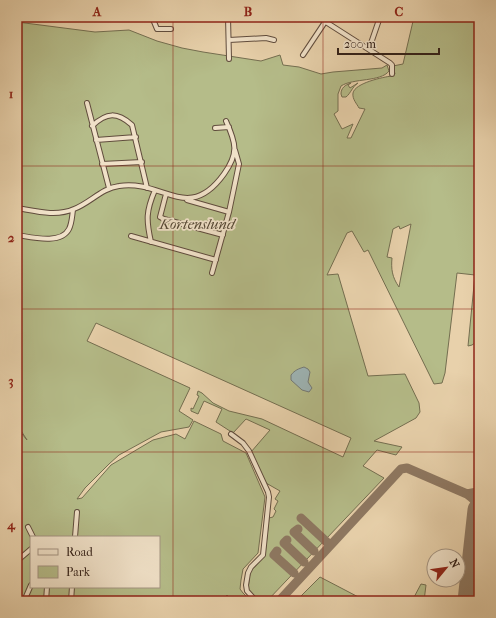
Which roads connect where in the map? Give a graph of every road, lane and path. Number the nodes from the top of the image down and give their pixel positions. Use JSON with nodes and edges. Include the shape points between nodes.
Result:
{"nodes":[{"id":1,"x":152,"y":17,"type":"edge"},
{"id":2,"x":228,"y":17,"type":"edge"},
{"id":3,"x":318,"y":17,"type":"edge"},
{"id":4,"x":380,"y":17,"type":"edge"},
{"id":5,"x":325,"y":22,"type":"junction"},
{"id":6,"x":171,"y":29,"type":"dead end"},
{"id":7,"x":230,"y":40,"type":"junction"},
{"id":8,"x":274,"y":40,"type":"dead end"},
{"id":9,"x":369,"y":49,"type":"junction"},
{"id":10,"x":303,"y":55,"type":"dead end"},
{"id":11,"x":230,"y":59,"type":"dead end"},
{"id":12,"x":392,"y":74,"type":"dead end"},
{"id":13,"x":87,"y":103,"type":"dead end"},
{"id":14,"x":226,"y":121,"type":"dead end"},
{"id":15,"x":92,"y":126,"type":"junction"},
{"id":16,"x":229,"y":127,"type":"junction"},
{"id":17,"x":215,"y":128,"type":"dead end"},
{"id":18,"x":136,"y":137,"type":"junction"},
{"id":19,"x":96,"y":140,"type":"junction"},
{"id":20,"x":235,"y":149,"type":"junction"},
{"id":21,"x":142,"y":162,"type":"junction"},
{"id":22,"x":102,"y":164,"type":"junction"},
{"id":23,"x":109,"y":188,"type":"junction"},
{"id":24,"x":147,"y":188,"type":"junction"},
{"id":25,"x":155,"y":190,"type":"junction"},
{"id":26,"x":166,"y":194,"type":"junction"},
{"id":27,"x":185,"y":199,"type":"junction"},
{"id":28,"x":17,"y":208,"type":"edge"},
{"id":29,"x":74,"y":210,"type":"junction"},
{"id":30,"x":229,"y":212,"type":"junction"},
{"id":31,"x":17,"y":235,"type":"edge"},
{"id":32,"x":222,"y":235,"type":"junction"},
{"id":33,"x":130,"y":236,"type":"dead end"},
{"id":34,"x":151,"y":242,"type":"junction"},
{"id":35,"x":216,"y":260,"type":"junction"},
{"id":36,"x":212,"y":273,"type":"dead end"},
{"id":37,"x":231,"y":434,"type":"dead end"},
{"id":38,"x":77,"y":512,"type":"dead end"},
{"id":39,"x":28,"y":527,"type":"dead end"},
{"id":40,"x":33,"y":536,"type":"edge"},
{"id":41,"x":75,"y":536,"type":"edge"},
{"id":42,"x":30,"y":550,"type":"edge"},
{"id":43,"x":17,"y":561,"type":"edge"},
{"id":44,"x":30,"y":587,"type":"edge"},
{"id":45,"x":47,"y":588,"type":"edge"},
{"id":46,"x":72,"y":588,"type":"edge"},
{"id":47,"x":24,"y":601,"type":"edge"},
{"id":48,"x":46,"y":601,"type":"edge"},
{"id":49,"x":71,"y":601,"type":"edge"},
{"id":50,"x":256,"y":601,"type":"edge"}],
"edges":[{"from":1,"to":6,"type":"street","via":[[157,29]]},
{"from":2,"to":7,"type":"street"},
{"from":3,"to":5,"type":"street"},
{"from":4,"to":9,"type":"street"},
{"from":5,"to":9,"type":"street"},
{"from":5,"to":10,"type":"street"},
{"from":7,"to":8,"type":"street"},
{"from":7,"to":11,"type":"street"},
{"from":9,"to":12,"type":"street","via":[[392,65]]},
{"from":13,"to":15,"type":"street"},
{"from":14,"to":16,"type":"street"},
{"from":15,"to":18,"type":"street","via":[[109,115],[119,116],[132,125]]},
{"from":15,"to":19,"type":"street"},
{"from":16,"to":17,"type":"street"},
{"from":16,"to":20,"type":"street"},
{"from":18,"to":19,"type":"street"},
{"from":18,"to":21,"type":"street"},
{"from":19,"to":22,"type":"street"},
{"from":20,"to":27,"type":"street","via":[[230,165],[217,183],[197,197]]},
{"from":20,"to":30,"type":"street","via":[[239,164]]},
{"from":21,"to":22,"type":"street"},
{"from":21,"to":24,"type":"street"},
{"from":22,"to":23,"type":"street"},
{"from":23,"to":24,"type":"street"},
{"from":23,"to":29,"type":"street"},
{"from":24,"to":25,"type":"street"},
{"from":25,"to":26,"type":"street"},
{"from":25,"to":34,"type":"street","via":[[147,216]]},
{"from":26,"to":27,"type":"street"},
{"from":26,"to":32,"type":"street","via":[[160,217]]},
{"from":27,"to":30,"type":"street"},
{"from":28,"to":29,"type":"street","via":[[56,213]]},
{"from":29,"to":31,"type":"street","via":[[68,230],[62,235],[45,239]]},
{"from":30,"to":32,"type":"street"},
{"from":32,"to":35,"type":"street"},
{"from":33,"to":34,"type":"street"},
{"from":34,"to":35,"type":"street"},
{"from":35,"to":36,"type":"street"},
{"from":37,"to":50,"type":"street","via":[[243,443],[249,452],[269,497],[263,555],[251,567],[246,585],[247,591]]},
{"from":38,"to":41,"type":"street"},
{"from":39,"to":40,"type":"street"},
{"from":42,"to":43,"type":"street"},
{"from":44,"to":47,"type":"street"},
{"from":45,"to":48,"type":"street"},
{"from":46,"to":49,"type":"street"}]}
